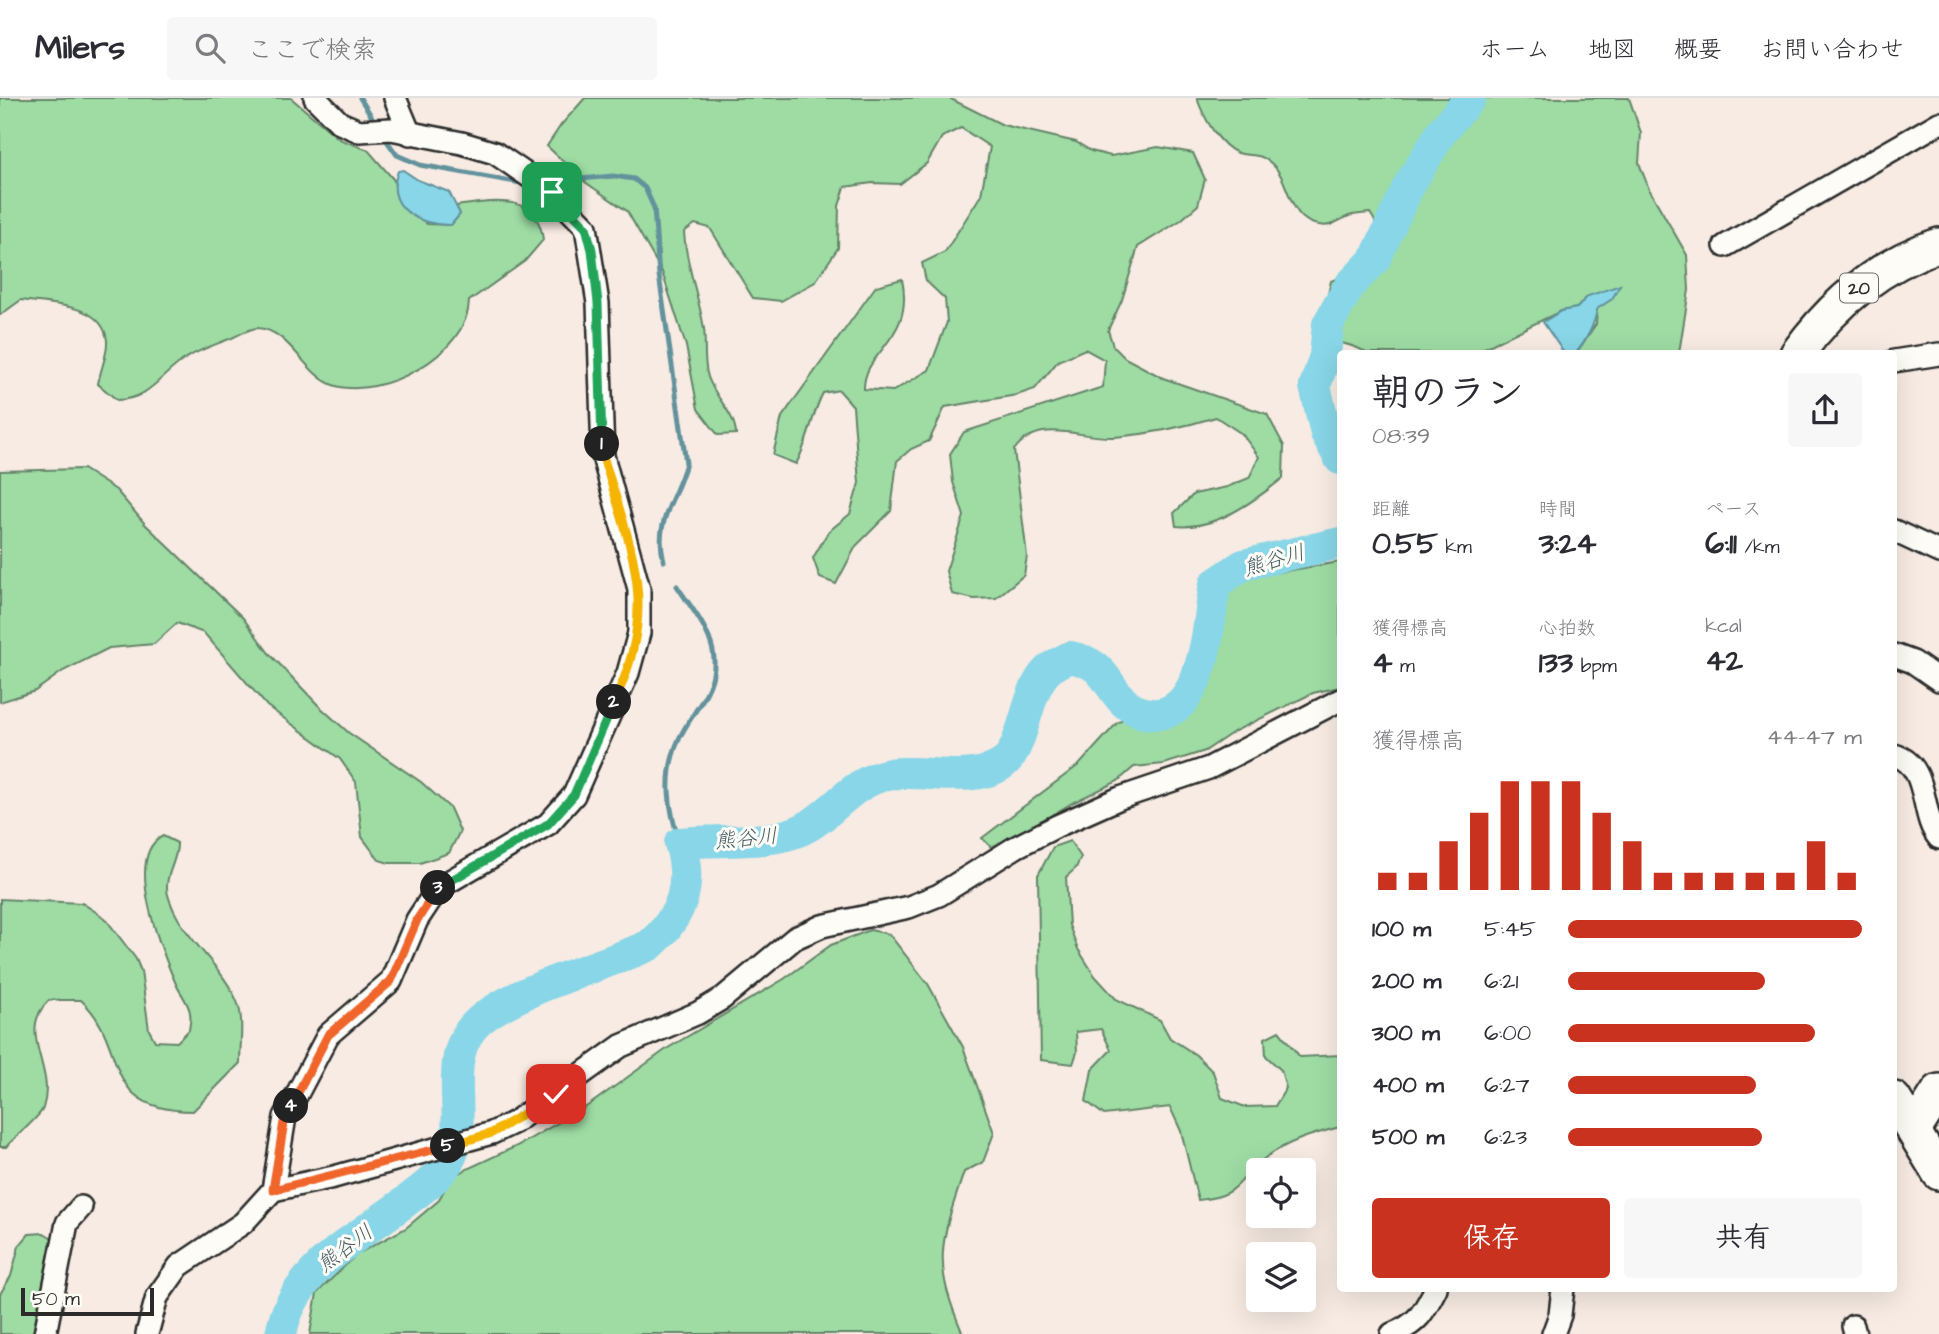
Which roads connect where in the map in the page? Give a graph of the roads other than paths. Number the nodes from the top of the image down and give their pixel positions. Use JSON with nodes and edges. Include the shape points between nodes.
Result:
{"nodes":[{"id":1,"x":315,"y":98,"type":"edge"},
{"id":2,"x":395,"y":98,"type":"edge"},
{"id":3,"x":1939,"y":123,"type":"edge"},
{"id":4,"x":400,"y":132,"type":"junction"},
{"id":5,"x":1939,"y":245,"type":"edge"},
{"id":6,"x":1725,"y":246,"type":"dead end"},
{"id":7,"x":1800,"y":350,"type":"edge"},
{"id":8,"x":1939,"y":354,"type":"edge"},
{"id":9,"x":1897,"y":361,"type":"edge"},
{"id":10,"x":1897,"y":532,"type":"edge"},
{"id":11,"x":1939,"y":552,"type":"edge"},
{"id":12,"x":1897,"y":656,"type":"edge"},
{"id":13,"x":1939,"y":680,"type":"edge"},
{"id":14,"x":1337,"y":702,"type":"edge"},
{"id":15,"x":1897,"y":757,"type":"edge"},
{"id":16,"x":1939,"y":838,"type":"edge"},
{"id":17,"x":1939,"y":1091,"type":"edge"},
{"id":18,"x":1897,"y":1104,"type":"edge"},
{"id":19,"x":1914,"y":1130,"type":"junction"},
{"id":20,"x":1939,"y":1173,"type":"edge"},
{"id":21,"x":273,"y":1190,"type":"junction"},
{"id":22,"x":81,"y":1207,"type":"dead end"},
{"id":23,"x":1434,"y":1292,"type":"edge"},
{"id":24,"x":1563,"y":1292,"type":"edge"},
{"id":25,"x":45,"y":1334,"type":"edge"},
{"id":26,"x":147,"y":1334,"type":"edge"},
{"id":27,"x":1392,"y":1334,"type":"edge"},
{"id":28,"x":1553,"y":1334,"type":"edge"}],
"edges":[{"from":1,"to":4,"type":"street","via":[[340,123],[359,131]]},
{"from":2,"to":4,"type":"street"},
{"from":3,"to":6,"type":"street"},
{"from":4,"to":21,"type":"street","via":[[495,153],[552,192],[586,227],[598,303],[603,456],[639,589],[639,633],[628,674],[574,795],[548,824],[438,888],[417,920],[391,981],[328,1035],[285,1116]]},
{"from":5,"to":7,"type":"main road","number":"20","via":[[1873,277],[1833,308]]},
{"from":8,"to":9,"type":"street"},
{"from":10,"to":11,"type":"street"},
{"from":12,"to":13,"type":"street"},
{"from":14,"to":21,"type":"street","via":[[1209,768],[1120,797],[1057,826],[939,895],[909,907],[822,926],[795,938],[723,998],[621,1046],[515,1122],[492,1133]]},
{"from":15,"to":16,"type":"street","via":[[1912,765]]},
{"from":17,"to":19,"type":"main road"},
{"from":18,"to":19,"type":"main road"},
{"from":19,"to":20,"type":"main road"},
{"from":21,"to":26,"type":"street","via":[[243,1223],[179,1266],[157,1297]]},
{"from":22,"to":25,"type":"street","via":[[67,1223]]},
{"from":23,"to":27,"type":"street","via":[[1422,1317]]},
{"from":24,"to":28,"type":"street"}]}
